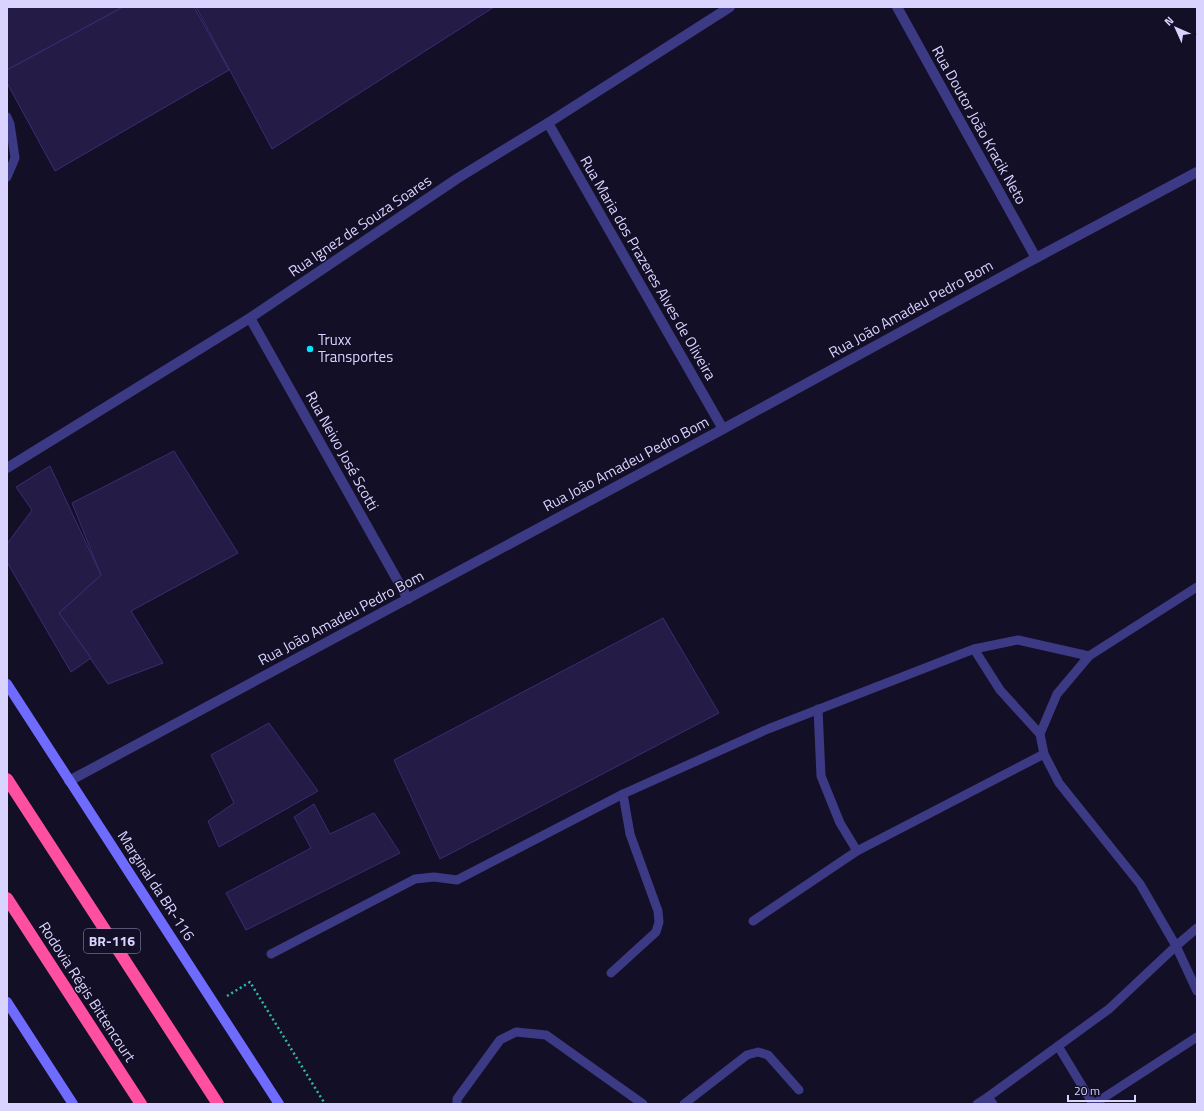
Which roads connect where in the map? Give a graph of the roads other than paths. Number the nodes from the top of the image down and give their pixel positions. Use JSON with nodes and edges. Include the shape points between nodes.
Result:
{"nodes":[{"id":1,"x":730,"y":7,"type":"edge"},
{"id":2,"x":897,"y":7,"type":"edge"},
{"id":3,"x":7,"y":117,"type":"edge"},
{"id":4,"x":548,"y":123,"type":"junction"},
{"id":5,"x":1197,"y":172,"type":"edge"},
{"id":6,"x":7,"y":177,"type":"edge"},
{"id":7,"x":1036,"y":258,"type":"junction"},
{"id":8,"x":250,"y":318,"type":"junction"},
{"id":9,"x":723,"y":429,"type":"junction"},
{"id":10,"x":7,"y":468,"type":"edge"},
{"id":11,"x":1197,"y":587,"type":"edge"},
{"id":12,"x":408,"y":599,"type":"junction"},
{"id":13,"x":974,"y":649,"type":"junction"},
{"id":14,"x":1089,"y":656,"type":"junction"},
{"id":15,"x":7,"y":684,"type":"edge"},
{"id":16,"x":818,"y":709,"type":"junction"},
{"id":17,"x":1040,"y":734,"type":"junction"},
{"id":18,"x":1044,"y":754,"type":"junction"},
{"id":19,"x":7,"y":779,"type":"edge"},
{"id":20,"x":70,"y":781,"type":"junction"},
{"id":21,"x":623,"y":794,"type":"junction"},
{"id":22,"x":857,"y":851,"type":"junction"},
{"id":23,"x":7,"y":898,"type":"edge"},
{"id":24,"x":753,"y":921,"type":"dead end"},
{"id":25,"x":1197,"y":928,"type":"edge"},
{"id":26,"x":1176,"y":946,"type":"junction"},
{"id":27,"x":271,"y":954,"type":"dead end"},
{"id":28,"x":612,"y":973,"type":"dead end"},
{"id":29,"x":1197,"y":991,"type":"edge"},
{"id":30,"x":7,"y":1002,"type":"edge"},
{"id":31,"x":1197,"y":1037,"type":"edge"},
{"id":32,"x":1058,"y":1046,"type":"junction"},
{"id":33,"x":799,"y":1090,"type":"dead end"},
{"id":34,"x":990,"y":1100,"type":"edge"},
{"id":35,"x":73,"y":1104,"type":"edge"},
{"id":36,"x":141,"y":1104,"type":"edge"},
{"id":37,"x":218,"y":1104,"type":"edge"},
{"id":38,"x":279,"y":1104,"type":"edge"},
{"id":39,"x":457,"y":1104,"type":"edge"},
{"id":40,"x":643,"y":1104,"type":"edge"},
{"id":41,"x":684,"y":1104,"type":"edge"},
{"id":42,"x":977,"y":1104,"type":"edge"},
{"id":43,"x":1094,"y":1104,"type":"edge"}],
"edges":[{"from":1,"to":4,"type":"street","name":"Rua Ignez de Souza Soares"},
{"from":2,"to":7,"type":"street","name":"Rua Doutor João Kracik Neto"},
{"from":3,"to":6,"type":"lane","via":[[15,158]]},
{"from":4,"to":8,"type":"street","name":"Rua Ignez de Souza Soares","via":[[458,178]]},
{"from":4,"to":9,"type":"street","name":"Rua Maria dos Prazeres Alves de Oliveira"},
{"from":5,"to":7,"type":"street","name":"Rua João Amadeu Pedro Bom"},
{"from":7,"to":9,"type":"street","name":"Rua João Amadeu Pedro Bom"},
{"from":8,"to":10,"type":"street","name":"Rua Ignez de Souza Soares"},
{"from":8,"to":12,"type":"street","name":"Rua Neivo José Scotti"},
{"from":9,"to":12,"type":"street","name":"Rua João Amadeu Pedro Bom"},
{"from":11,"to":14,"type":"lane"},
{"from":12,"to":20,"type":"street","name":"Rua João Amadeu Pedro Bom"},
{"from":13,"to":14,"type":"lane","via":[[1018,640]]},
{"from":13,"to":16,"type":"lane"},
{"from":13,"to":17,"type":"lane","via":[[1000,690]]},
{"from":14,"to":17,"type":"lane","via":[[1057,694]]},
{"from":15,"to":20,"type":"main road","name":"Marginal da BR-116","number":"BR-116"},
{"from":16,"to":21,"type":"lane"},
{"from":16,"to":22,"type":"lane","via":[[821,776],[840,824]]},
{"from":17,"to":18,"type":"lane"},
{"from":18,"to":22,"type":"lane"},
{"from":18,"to":26,"type":"lane","via":[[1059,783],[1140,884]]},
{"from":19,"to":37,"type":"highway","number":"BR-116"},
{"from":20,"to":38,"type":"main road","name":"Marginal da BR-116","number":"BR-116"},
{"from":21,"to":27,"type":"lane","via":[[456,880],[434,876],[415,879]]},
{"from":21,"to":28,"type":"lane","via":[[630,834],[658,911],[659,922],[656,932]]},
{"from":22,"to":24,"type":"lane"},
{"from":23,"to":36,"type":"highway","name":"Rodovia Régis Bittencourt"},
{"from":25,"to":26,"type":"lane"},
{"from":26,"to":29,"type":"lane"},
{"from":26,"to":32,"type":"lane","via":[[1109,1009]]},
{"from":30,"to":35,"type":"main road"},
{"from":31,"to":43,"type":"lane"},
{"from":32,"to":34,"type":"lane"},
{"from":32,"to":43,"type":"lane"},
{"from":33,"to":41,"type":"lane","via":[[768,1055],[758,1052],[747,1055]]},
{"from":34,"to":42,"type":"lane"},
{"from":39,"to":40,"type":"lane","via":[[500,1040],[516,1032],[546,1035]]}]}
